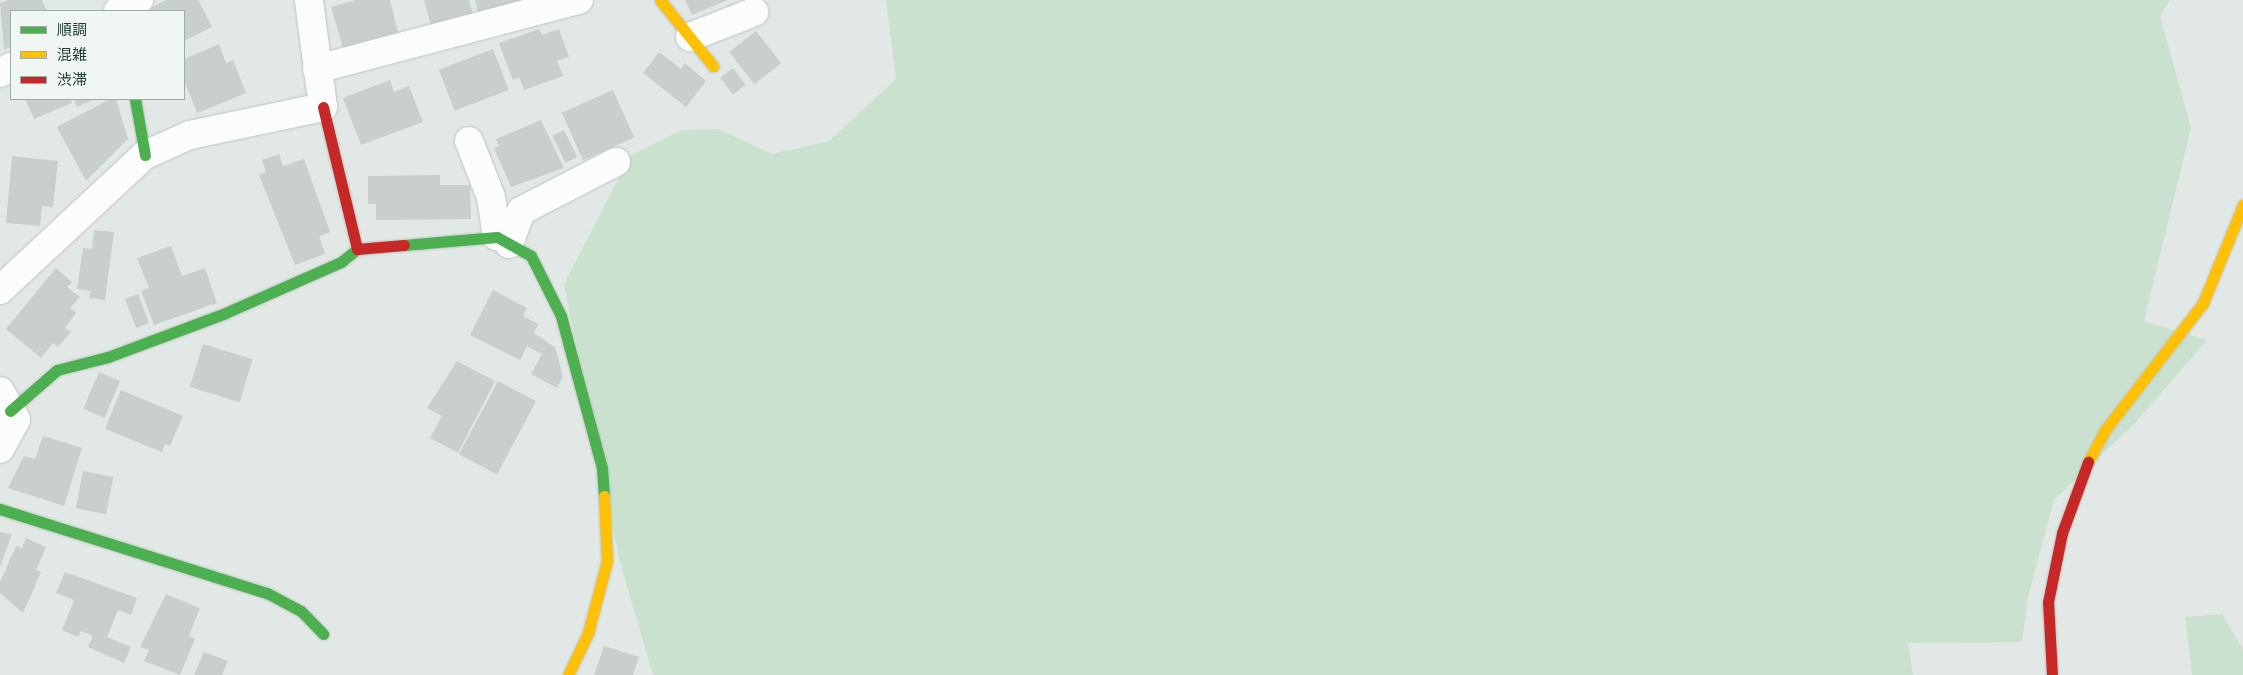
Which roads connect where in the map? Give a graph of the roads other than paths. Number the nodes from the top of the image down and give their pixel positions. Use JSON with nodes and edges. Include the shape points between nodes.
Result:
{"nodes":[{"id":1,"x":309,"y":0,"type":"edge"},
{"id":2,"x":578,"y":0,"type":"edge"},
{"id":3,"x":660,"y":0,"type":"edge"},
{"id":4,"x":754,"y":12,"type":"dead end"},
{"id":5,"x":690,"y":37,"type":"junction"},
{"id":6,"x":713,"y":66,"type":"dead end"},
{"id":7,"x":318,"y":69,"type":"junction"},
{"id":8,"x":135,"y":100,"type":"edge"},
{"id":9,"x":323,"y":107,"type":"junction"},
{"id":10,"x":469,"y":141,"type":"dead end"},
{"id":11,"x":145,"y":155,"type":"junction"},
{"id":12,"x":616,"y":162,"type":"dead end"},
{"id":13,"x":2243,"y":205,"type":"edge"},
{"id":14,"x":503,"y":240,"type":"junction"},
{"id":15,"x":357,"y":249,"type":"junction"},
{"id":16,"x":0,"y":290,"type":"edge"},
{"id":17,"x":5,"y":401,"type":"edge"},
{"id":18,"x":0,"y":449,"type":"edge"},
{"id":19,"x":0,"y":509,"type":"edge"},
{"id":20,"x":323,"y":634,"type":"dead end"},
{"id":21,"x":568,"y":675,"type":"edge"},
{"id":22,"x":2052,"y":675,"type":"edge"}],
"edges":[{"from":1,"to":7,"type":"street"},
{"from":2,"to":7,"type":"street"},
{"from":3,"to":5,"type":"street"},
{"from":4,"to":5,"type":"street"},
{"from":5,"to":6,"type":"street"},
{"from":7,"to":9,"type":"street"},
{"from":8,"to":11,"type":"street"},
{"from":9,"to":11,"type":"street","via":[[190,136]]},
{"from":9,"to":15,"type":"street"},
{"from":10,"to":14,"type":"street","via":[[491,197]]},
{"from":11,"to":16,"type":"street"},
{"from":12,"to":14,"type":"street","via":[[521,211]]},
{"from":13,"to":22,"type":"street","via":[[2203,303],[2152,374],[2105,430],[2080,476],[2062,532],[2048,602]]},
{"from":14,"to":15,"type":"street"},
{"from":14,"to":21,"type":"street","via":[[531,256],[561,316],[602,468],[607,561],[588,633]]},
{"from":15,"to":17,"type":"street","via":[[341,262],[223,314],[108,357],[57,370]]},
{"from":17,"to":18,"type":"street","via":[[16,420]]},
{"from":19,"to":20,"type":"street","via":[[267,593],[301,611]]}]}
